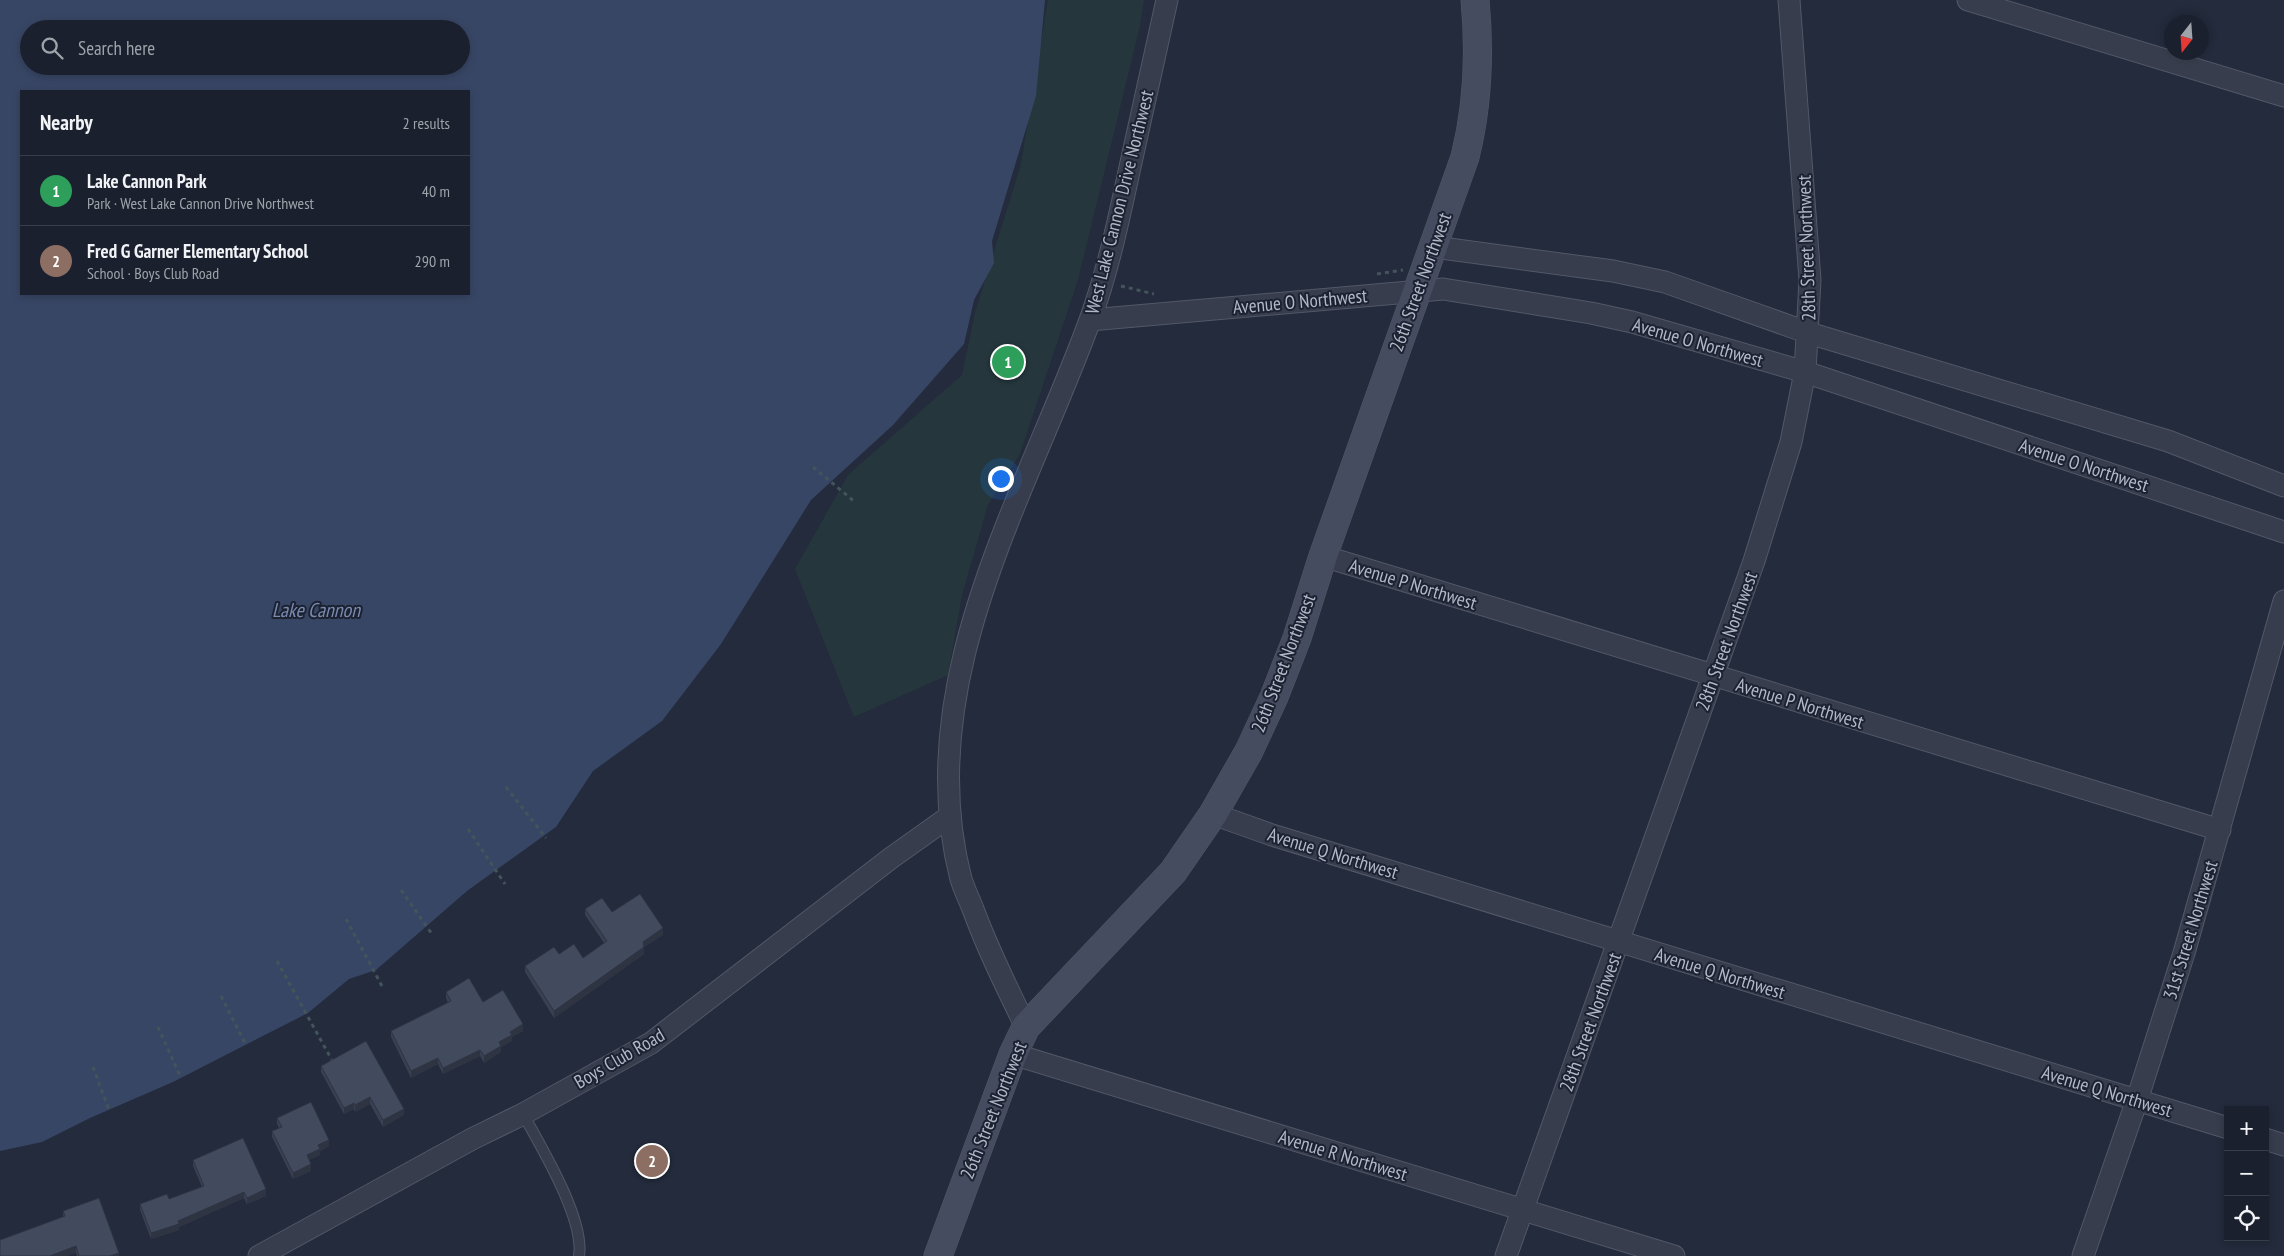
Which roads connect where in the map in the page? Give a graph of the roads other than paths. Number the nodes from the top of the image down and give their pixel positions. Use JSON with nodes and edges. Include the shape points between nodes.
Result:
{"nodes":[{"id":1,"x":1167,"y":0,"type":"edge"},
{"id":2,"x":1476,"y":0,"type":"edge"},
{"id":3,"x":1789,"y":0,"type":"edge"},
{"id":4,"x":1968,"y":0,"type":"edge"},
{"id":5,"x":2284,"y":96,"type":"edge"},
{"id":6,"x":1434,"y":247,"type":"junction"},
{"id":7,"x":1418,"y":290,"type":"junction"},
{"id":8,"x":1090,"y":320,"type":"junction"},
{"id":9,"x":1809,"y":333,"type":"junction"},
{"id":10,"x":1805,"y":372,"type":"junction"},
{"id":11,"x":2284,"y":486,"type":"edge"},
{"id":12,"x":2284,"y":532,"type":"edge"},
{"id":13,"x":1323,"y":556,"type":"junction"},
{"id":14,"x":2284,"y":601,"type":"edge"},
{"id":15,"x":1713,"y":676,"type":"junction"},
{"id":16,"x":1213,"y":814,"type":"junction"},
{"id":17,"x":950,"y":816,"type":"junction"},
{"id":18,"x":2220,"y":830,"type":"junction"},
{"id":19,"x":1618,"y":941,"type":"junction"},
{"id":20,"x":1026,"y":1027,"type":"junction"},
{"id":21,"x":1013,"y":1054,"type":"junction"},
{"id":22,"x":2137,"y":1100,"type":"junction"},
{"id":23,"x":523,"y":1114,"type":"junction"},
{"id":24,"x":2224,"y":1127,"type":"edge"},
{"id":25,"x":2269,"y":1140,"type":"edge"},
{"id":26,"x":2284,"y":1145,"type":"edge"},
{"id":27,"x":1522,"y":1211,"type":"junction"},
{"id":28,"x":259,"y":1256,"type":"edge"},
{"id":29,"x":579,"y":1256,"type":"edge"},
{"id":30,"x":938,"y":1256,"type":"edge"},
{"id":31,"x":1506,"y":1256,"type":"edge"},
{"id":32,"x":1674,"y":1256,"type":"edge"},
{"id":33,"x":2083,"y":1256,"type":"edge"}],
"edges":[{"from":1,"to":8,"type":"street","name":"West Lake Cannon Drive Northwest","via":[[1121,212]]},
{"from":2,"to":6,"type":"street","name":"26th Street Northwest","via":[[1477,88],[1471,133]]},
{"from":3,"to":9,"type":"street","name":"28th Street Northwest","via":[[1808,234]]},
{"from":4,"to":5,"type":"street"},
{"from":6,"to":7,"type":"street","name":"26th Street Northwest"},
{"from":6,"to":9,"type":"street","via":[[1613,271],[1665,282]]},
{"from":7,"to":8,"type":"street","name":"Avenue O Northwest"},
{"from":7,"to":10,"type":"street","name":"Avenue O Northwest","via":[[1443,289],[1591,313]]},
{"from":7,"to":13,"type":"street","name":"26th Street Northwest"},
{"from":8,"to":17,"type":"street","name":"West Lake Cannon Drive Northwest","via":[[1003,535],[969,636],[951,718]]},
{"from":9,"to":10,"type":"street","name":"28th Street Northwest"},
{"from":9,"to":11,"type":"street","via":[[2168,441]]},
{"from":10,"to":12,"type":"street","name":"Avenue O Northwest"},
{"from":10,"to":15,"type":"street","name":"28th Street Northwest","via":[[1776,496]]},
{"from":13,"to":15,"type":"street","name":"Avenue P Northwest"},
{"from":13,"to":16,"type":"street","name":"26th Street Northwest","via":[[1274,697]]},
{"from":14,"to":18,"type":"street","name":"31st Street Northwest"},
{"from":15,"to":18,"type":"street","name":"Avenue P Northwest"},
{"from":15,"to":19,"type":"street","name":"28th Street Northwest"},
{"from":16,"to":19,"type":"street","name":"Avenue Q Northwest"},
{"from":16,"to":20,"type":"street","name":"26th Street Northwest","via":[[1163,884]]},
{"from":17,"to":20,"type":"street","name":"West Lake Cannon Drive Northwest","via":[[962,880],[987,947]]},
{"from":17,"to":23,"type":"street","name":"Boys Club Road","via":[[651,1043]]},
{"from":18,"to":22,"type":"street","name":"31st Street Northwest"},
{"from":19,"to":22,"type":"street","name":"Avenue Q Northwest"},
{"from":19,"to":27,"type":"street","name":"28th Street Northwest"},
{"from":20,"to":21,"type":"street","name":"26th Street Northwest"},
{"from":21,"to":27,"type":"street","name":"Avenue R Northwest"},
{"from":21,"to":30,"type":"street","name":"26th Street Northwest"},
{"from":22,"to":24,"type":"street","name":"Avenue Q Northwest"},
{"from":22,"to":33,"type":"street","name":"31st Street Northwest"},
{"from":23,"to":28,"type":"street","name":"Boys Club Road"},
{"from":23,"to":29,"type":"lane","via":[[566,1199],[576,1228]]},
{"from":25,"to":26,"type":"street"},
{"from":27,"to":31,"type":"street","name":"28th Street Northwest"},
{"from":27,"to":32,"type":"street","name":"Avenue R Northwest"}]}
